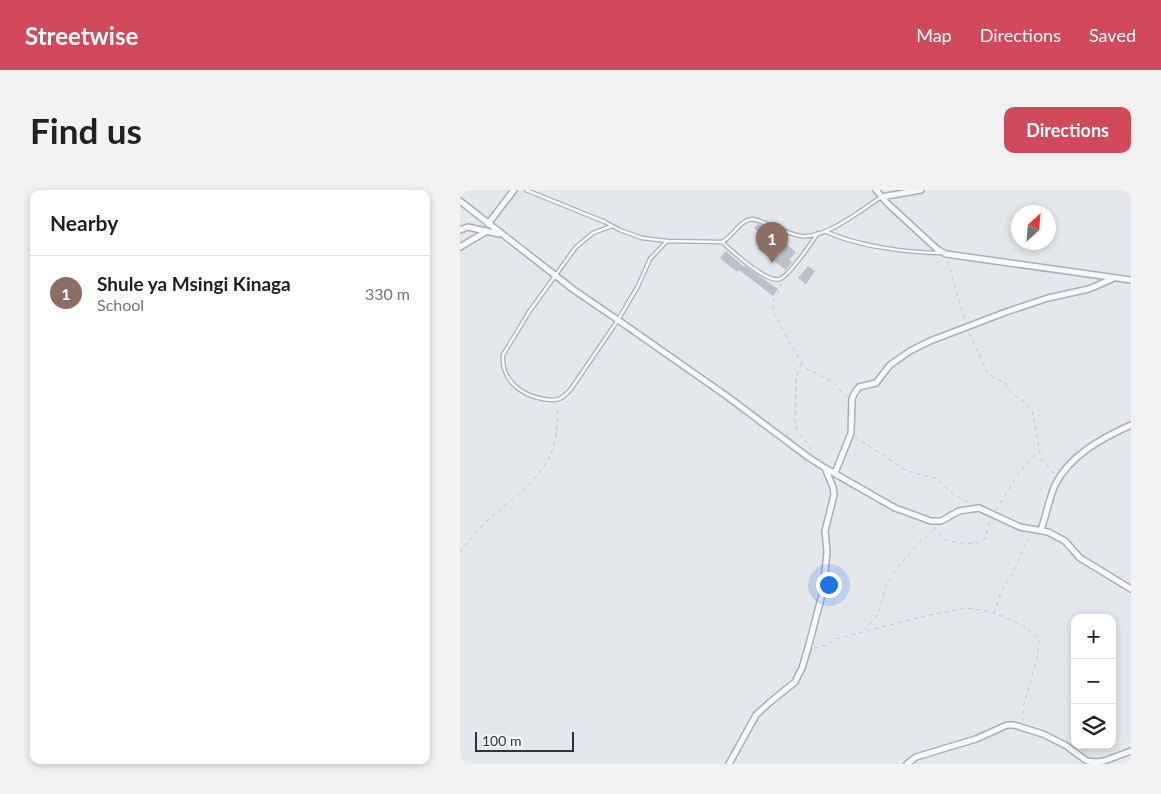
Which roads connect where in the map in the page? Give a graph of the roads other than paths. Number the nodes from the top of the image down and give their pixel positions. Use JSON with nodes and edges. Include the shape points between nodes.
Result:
{"nodes":[{"id":1,"x":514,"y":190,"type":"edge"},
{"id":2,"x":526,"y":190,"type":"edge"},
{"id":3,"x":876,"y":190,"type":"edge"},
{"id":4,"x":921,"y":190,"type":"edge"},
{"id":5,"x":881,"y":197,"type":"junction"},
{"id":6,"x":460,"y":201,"type":"edge"},
{"id":7,"x":488,"y":224,"type":"junction"},
{"id":8,"x":612,"y":226,"type":"junction"},
{"id":9,"x":460,"y":230,"type":"edge"},
{"id":10,"x":487,"y":231,"type":"junction"},
{"id":11,"x":825,"y":231,"type":"junction"},
{"id":12,"x":818,"y":233,"type":"junction"},
{"id":13,"x":502,"y":234,"type":"junction"},
{"id":14,"x":667,"y":241,"type":"junction"},
{"id":15,"x":722,"y":242,"type":"junction"},
{"id":16,"x":460,"y":247,"type":"edge"},
{"id":17,"x":944,"y":254,"type":"junction"},
{"id":18,"x":555,"y":275,"type":"junction"},
{"id":19,"x":1131,"y":276,"type":"edge"},
{"id":20,"x":1112,"y":279,"type":"junction"},
{"id":21,"x":1123,"y":279,"type":"junction"},
{"id":22,"x":1131,"y":280,"type":"edge"},
{"id":23,"x":618,"y":320,"type":"junction"},
{"id":24,"x":1131,"y":425,"type":"edge"},
{"id":25,"x":825,"y":468,"type":"junction"},
{"id":26,"x":835,"y":473,"type":"junction"},
{"id":27,"x":1039,"y":530,"type":"junction"},
{"id":28,"x":1131,"y":589,"type":"edge"},
{"id":29,"x":1131,"y":751,"type":"edge"},
{"id":30,"x":729,"y":764,"type":"edge"},
{"id":31,"x":907,"y":764,"type":"edge"}],
"edges":[{"from":1,"to":7,"type":"street"},
{"from":2,"to":8,"type":"lane"},
{"from":3,"to":5,"type":"street"},
{"from":4,"to":5,"type":"street"},
{"from":5,"to":11,"type":"lane"},
{"from":5,"to":17,"type":"street"},
{"from":6,"to":7,"type":"street"},
{"from":7,"to":13,"type":"street"},
{"from":8,"to":14,"type":"lane","via":[[642,238]]},
{"from":8,"to":18,"type":"lane","via":[[586,238]]},
{"from":9,"to":10,"type":"street","via":[[468,227]]},
{"from":10,"to":13,"type":"street"},
{"from":10,"to":16,"type":"street"},
{"from":11,"to":12,"type":"lane"},
{"from":11,"to":17,"type":"lane","via":[[868,244]]},
{"from":12,"to":15,"type":"lane","via":[[798,235],[749,219]]},
{"from":12,"to":15,"type":"lane","via":[[783,278],[775,280],[765,276]]},
{"from":13,"to":18,"type":"street"},
{"from":14,"to":15,"type":"lane"},
{"from":14,"to":23,"type":"lane","via":[[647,264]]},
{"from":17,"to":20,"type":"street"},
{"from":18,"to":23,"type":"street"},
{"from":18,"to":23,"type":"lane","via":[[503,355],[502,363],[510,380],[520,391],[540,398],[556,400],[563,397]]},
{"from":19,"to":21,"type":"street"},
{"from":20,"to":21,"type":"street"},
{"from":20,"to":26,"type":"street","via":[[967,327],[910,351],[890,365],[876,383],[856,390],[852,399],[852,433]]},
{"from":21,"to":22,"type":"street"},
{"from":23,"to":25,"type":"street"},
{"from":24,"to":27,"type":"street","via":[[1101,440],[1076,458],[1054,487]]},
{"from":25,"to":26,"type":"street"},
{"from":25,"to":30,"type":"street","via":[[834,495],[825,531],[827,552],[823,591],[808,648],[795,682],[756,715]]},
{"from":26,"to":27,"type":"street","via":[[895,508],[931,522],[958,511],[979,508],[1015,525]]},
{"from":27,"to":28,"type":"street","via":[[1065,541],[1076,556]]},
{"from":29,"to":31,"type":"street","via":[[1104,761],[1087,761],[1065,745],[1014,725],[999,727],[976,739],[916,757]]}]}
